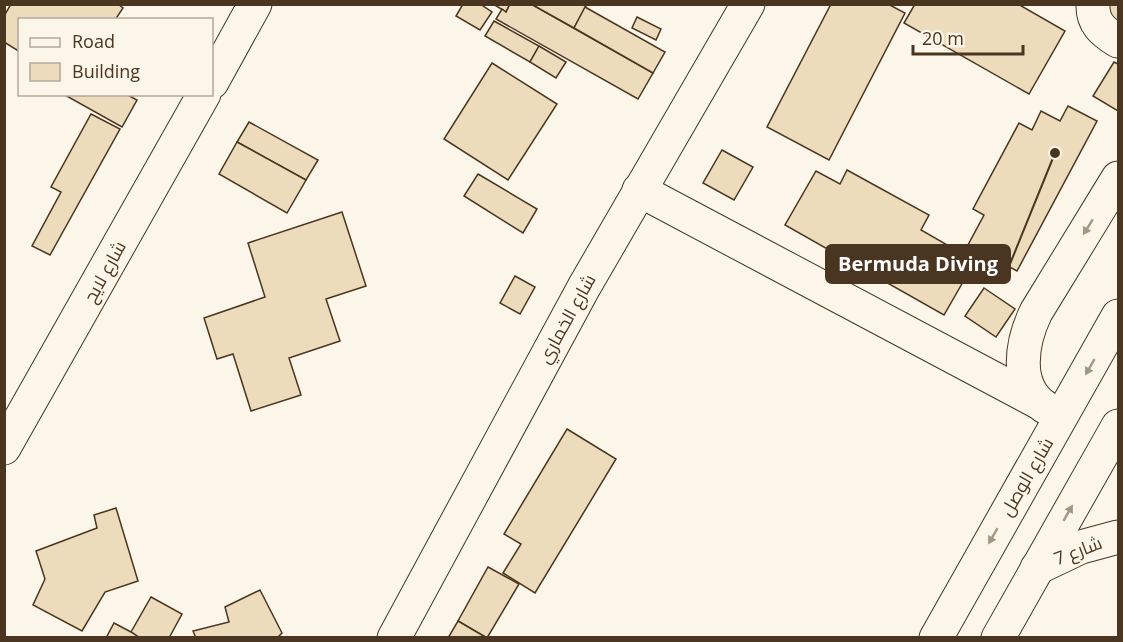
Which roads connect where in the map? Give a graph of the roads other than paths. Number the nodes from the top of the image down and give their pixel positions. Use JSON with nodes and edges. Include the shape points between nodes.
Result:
{"nodes":[{"id":1,"x":255,"y":4,"type":"edge"},
{"id":2,"x":748,"y":4,"type":"edge"},
{"id":3,"x":1093,"y":4,"type":"edge"},
{"id":4,"x":1119,"y":40,"type":"edge"},
{"id":5,"x":213,"y":80,"type":"edge"},
{"id":6,"x":203,"y":96,"type":"edge"},
{"id":7,"x":1119,"y":178,"type":"edge"},
{"id":8,"x":639,"y":190,"type":"junction"},
{"id":9,"x":1119,"y":316,"type":"edge"},
{"id":10,"x":1048,"y":409,"type":"junction"},
{"id":11,"x":1119,"y":426,"type":"edge"},
{"id":12,"x":4,"y":448,"type":"edge"},
{"id":13,"x":1119,"y":537,"type":"edge"},
{"id":14,"x":1037,"y":568,"type":"junction"},
{"id":15,"x":394,"y":638,"type":"edge"},
{"id":16,"x":936,"y":638,"type":"edge"},
{"id":17,"x":998,"y":638,"type":"edge"}],
"edges":[{"from":1,"to":5,"type":"street"},
{"from":2,"to":8,"type":"street","name":"شارع الخماري"},
{"from":3,"to":4,"type":"street","via":[[1095,21]]},
{"from":6,"to":12,"type":"street","name":"شارع لايح"},
{"from":7,"to":10,"type":"street","one_way":true,"via":[[1030,324],[1023,361],[1025,379]]},
{"from":8,"to":10,"type":"street"},
{"from":8,"to":15,"type":"street","name":"شارع الخماري"},
{"from":9,"to":10,"type":"street","name":"شارع الوصل","one_way":true},
{"from":10,"to":16,"type":"street","name":"شارع الوصل","one_way":true},
{"from":14,"to":11,"type":"street","one_way":true},
{"from":13,"to":14,"type":"street","name":"شارع 7","via":[[1081,547]]},
{"from":14,"to":17,"type":"street"}]}
